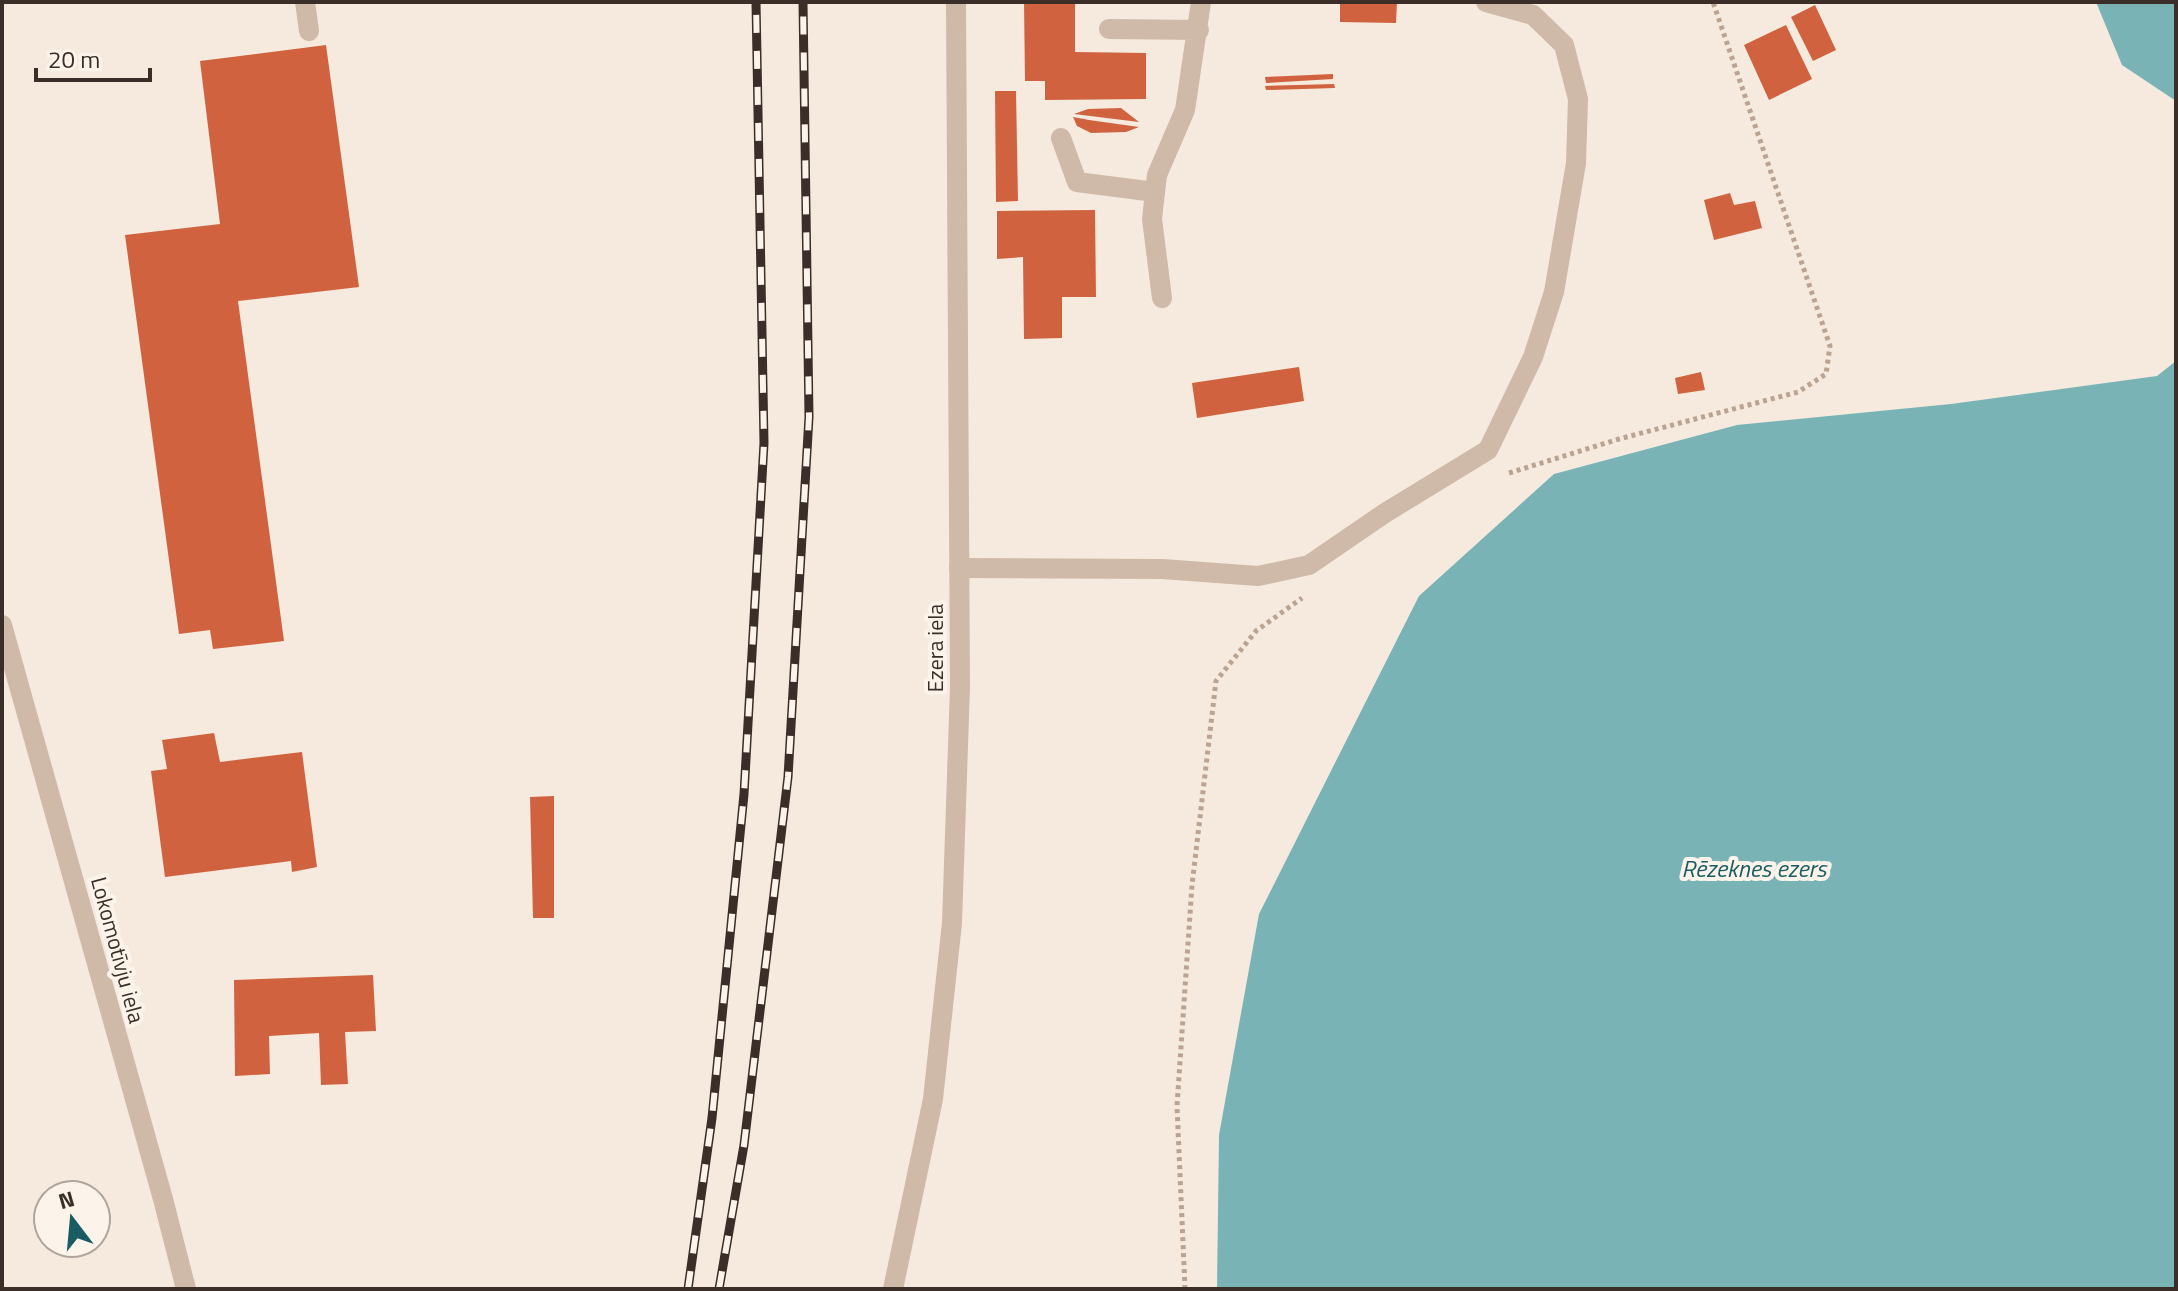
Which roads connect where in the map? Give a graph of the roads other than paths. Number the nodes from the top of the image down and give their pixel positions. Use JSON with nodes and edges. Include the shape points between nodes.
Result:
{"nodes":[{"id":1,"x":305,"y":2,"type":"edge"},
{"id":2,"x":956,"y":2,"type":"edge"},
{"id":3,"x":1201,"y":2,"type":"edge"},
{"id":4,"x":1486,"y":2,"type":"edge"},
{"id":5,"x":1109,"y":29,"type":"dead end"},
{"id":6,"x":1199,"y":30,"type":"junction"},
{"id":7,"x":309,"y":31,"type":"dead end"},
{"id":8,"x":1061,"y":138,"type":"dead end"},
{"id":9,"x":1155,"y":192,"type":"junction"},
{"id":10,"x":1162,"y":298,"type":"dead end"},
{"id":11,"x":959,"y":568,"type":"junction"},
{"id":12,"x":2,"y":625,"type":"edge"},
{"id":13,"x":186,"y":1289,"type":"edge"},
{"id":14,"x":893,"y":1289,"type":"edge"}],
"edges":[{"from":1,"to":7,"type":"street"},
{"from":2,"to":11,"type":"street","name":"Ezera iela"},
{"from":3,"to":6,"type":"street"},
{"from":4,"to":11,"type":"street","via":[[1533,15],[1564,45],[1578,99],[1576,163],[1554,292],[1533,357],[1488,450],[1309,565],[1258,576],[1162,569]]},
{"from":5,"to":6,"type":"street"},
{"from":6,"to":9,"type":"street","via":[[1185,110]]},
{"from":8,"to":9,"type":"street","via":[[1077,182]]},
{"from":9,"to":10,"type":"street","via":[[1152,219]]},
{"from":11,"to":14,"type":"street","name":"Ezera iela","via":[[952,923],[933,1099]]},
{"from":12,"to":13,"type":"street","name":"Lokomotīvju iela"}]}
